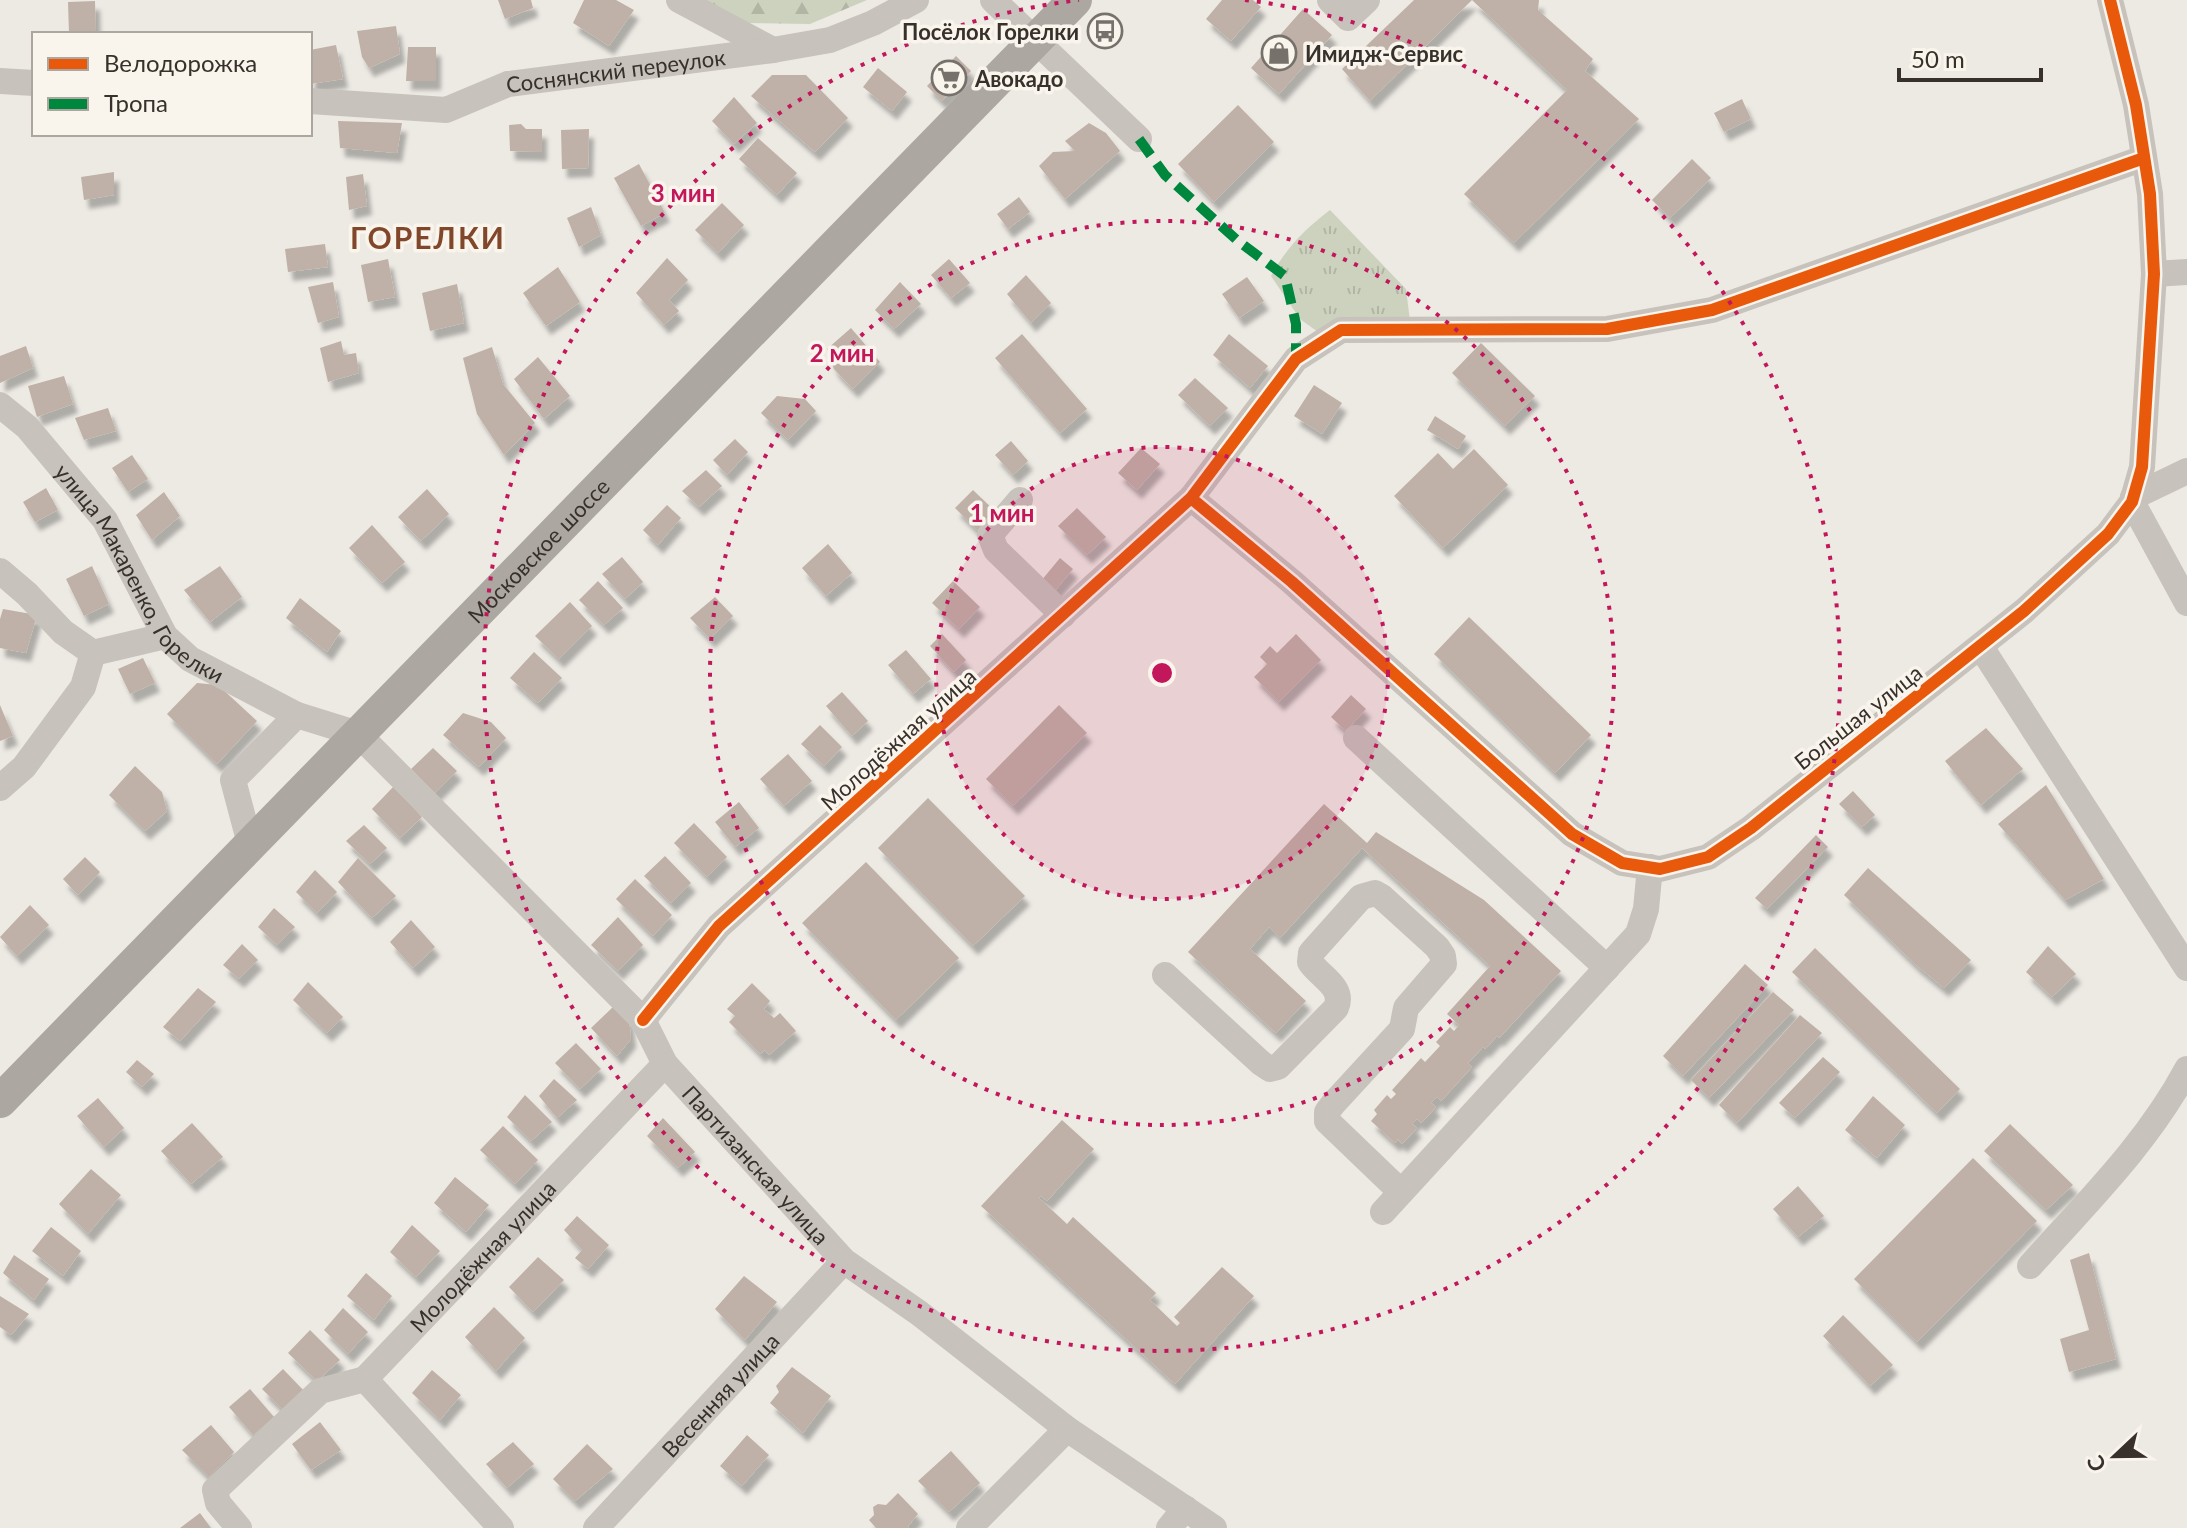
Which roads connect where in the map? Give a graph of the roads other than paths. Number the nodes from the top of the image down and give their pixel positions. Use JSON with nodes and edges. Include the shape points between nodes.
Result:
{"nodes":[{"id":1,"x":679,"y":0,"type":"edge"},
{"id":2,"x":916,"y":0,"type":"edge"},
{"id":3,"x":993,"y":0,"type":"edge"},
{"id":4,"x":1075,"y":0,"type":"edge"},
{"id":5,"x":1330,"y":0,"type":"edge"},
{"id":6,"x":1367,"y":0,"type":"edge"},
{"id":7,"x":2110,"y":0,"type":"edge"},
{"id":8,"x":1036,"y":39,"type":"junction"},
{"id":9,"x":773,"y":50,"type":"junction"},
{"id":10,"x":0,"y":81,"type":"edge"},
{"id":11,"x":32,"y":83,"type":"edge"},
{"id":12,"x":312,"y":101,"type":"edge"},
{"id":13,"x":1139,"y":139,"type":"dead end"},
{"id":14,"x":2144,"y":158,"type":"junction"},
{"id":15,"x":2187,"y":272,"type":"edge"},
{"id":16,"x":2154,"y":274,"type":"junction"},
{"id":17,"x":0,"y":405,"type":"edge"},
{"id":18,"x":2187,"y":471,"type":"edge"},
{"id":19,"x":1191,"y":498,"type":"junction"},
{"id":20,"x":2133,"y":499,"type":"junction"},
{"id":21,"x":1020,"y":500,"type":"dead end"},
{"id":22,"x":0,"y":571,"type":"edge"},
{"id":23,"x":2187,"y":603,"type":"edge"},
{"id":24,"x":1063,"y":615,"type":"junction"},
{"id":25,"x":165,"y":636,"type":"junction"},
{"id":26,"x":1981,"y":647,"type":"junction"},
{"id":27,"x":93,"y":653,"type":"junction"},
{"id":28,"x":297,"y":715,"type":"junction"},
{"id":29,"x":358,"y":734,"type":"junction"},
{"id":30,"x":1356,"y":738,"type":"dead end"},
{"id":31,"x":0,"y":788,"type":"edge"},
{"id":32,"x":250,"y":844,"type":"junction"},
{"id":33,"x":1650,"y":867,"type":"junction"},
{"id":34,"x":1607,"y":968,"type":"junction"},
{"id":35,"x":2187,"y":968,"type":"edge"},
{"id":36,"x":1165,"y":975,"type":"dead end"},
{"id":37,"x":643,"y":1020,"type":"junction"},
{"id":38,"x":665,"y":1064,"type":"junction"},
{"id":39,"x":2187,"y":1069,"type":"edge"},
{"id":40,"x":0,"y":1101,"type":"edge"},
{"id":41,"x":844,"y":1261,"type":"junction"},
{"id":42,"x":2030,"y":1266,"type":"dead end"},
{"id":43,"x":365,"y":1379,"type":"junction"},
{"id":44,"x":1067,"y":1429,"type":"junction"},
{"id":45,"x":1177,"y":1518,"type":"edge"},
{"id":46,"x":239,"y":1528,"type":"edge"},
{"id":47,"x":501,"y":1528,"type":"edge"},
{"id":48,"x":596,"y":1528,"type":"edge"},
{"id":49,"x":969,"y":1528,"type":"edge"},
{"id":50,"x":1214,"y":1528,"type":"edge"}],
"edges":[{"from":1,"to":9,"type":"street"},
{"from":2,"to":9,"type":"street","name":"Соснянский переулок","via":[[830,40]]},
{"from":3,"to":8,"type":"street"},
{"from":4,"to":8,"type":"main road","name":"Московское шоссе"},
{"from":5,"to":6,"type":"street","via":[[1348,18]]},
{"from":7,"to":14,"type":"street","name":"Большая улица"},
{"from":8,"to":13,"type":"street"},
{"from":8,"to":29,"type":"main road","name":"Московское шоссе"},
{"from":9,"to":12,"type":"street","name":"Соснянский переулок","via":[[508,84],[446,110]]},
{"from":10,"to":11,"type":"street"},
{"from":14,"to":16,"type":"street","name":"Большая улица"},
{"from":14,"to":19,"type":"street","name":"Молодёжная улица","via":[[1712,310],[1607,329],[1341,330],[1296,359]]},
{"from":15,"to":16,"type":"street"},
{"from":16,"to":20,"type":"street","name":"Большая улица","via":[[2142,467]]},
{"from":17,"to":25,"type":"street","name":"улица Макаренко, Горелки","via":[[27,427],[105,520]]},
{"from":18,"to":20,"type":"street"},
{"from":19,"to":24,"type":"street","name":"Молодёжная улица"},
{"from":19,"to":33,"type":"street","name":"Большая улица","via":[[1304,592],[1572,834],[1622,863]]},
{"from":20,"to":23,"type":"street"},
{"from":20,"to":26,"type":"street","name":"Большая улица","via":[[2108,534]]},
{"from":21,"to":24,"type":"street","via":[[990,535],[996,550]]},
{"from":22,"to":27,"type":"street","via":[[63,632]]},
{"from":24,"to":37,"type":"street","name":"Молодёжная улица","via":[[719,926]]},
{"from":25,"to":27,"type":"street"},
{"from":25,"to":28,"type":"street","name":"улица Макаренко, Горелки","via":[[190,659]]},
{"from":26,"to":33,"type":"street","name":"Большая улица","via":[[1708,857]]},
{"from":26,"to":35,"type":"street"},
{"from":27,"to":31,"type":"street","via":[[83,687],[24,767]]},
{"from":28,"to":29,"type":"street","name":"улица Макаренко, Горелки"},
{"from":28,"to":32,"type":"street","via":[[233,780]]},
{"from":29,"to":32,"type":"main road","name":"Московское шоссе"},
{"from":29,"to":37,"type":"street","name":"Партизанская улица"},
{"from":30,"to":34,"type":"street"},
{"from":32,"to":40,"type":"main road","name":"Московское шоссе"},
{"from":33,"to":34,"type":"street","via":[[1638,934]]},
{"from":34,"to":36,"type":"street","via":[[1392,1202],[1327,1121],[1327,1112],[1402,1029],[1406,1008],[1444,964],[1437,947],[1375,893],[1361,897],[1311,953],[1310,962],[1333,986],[1339,1001],[1278,1067],[1270,1069]]},
{"from":37,"to":38,"type":"street","name":"Партизанская улица"},
{"from":38,"to":41,"type":"street","name":"Партизанская улица"},
{"from":38,"to":43,"type":"street","name":"Молодёжная улица"},
{"from":39,"to":42,"type":"street","via":[[2138,1145]]},
{"from":41,"to":44,"type":"street","name":"Партизанская улица"},
{"from":41,"to":48,"type":"street","name":"Весенняя улица"},
{"from":43,"to":46,"type":"street","via":[[320,1391],[215,1490],[218,1503]]},
{"from":43,"to":47,"type":"street"},
{"from":44,"to":45,"type":"street","name":"Партизанская улица"},
{"from":44,"to":49,"type":"street"},
{"from":45,"to":50,"type":"street","name":"Партизанская улица"}]}
